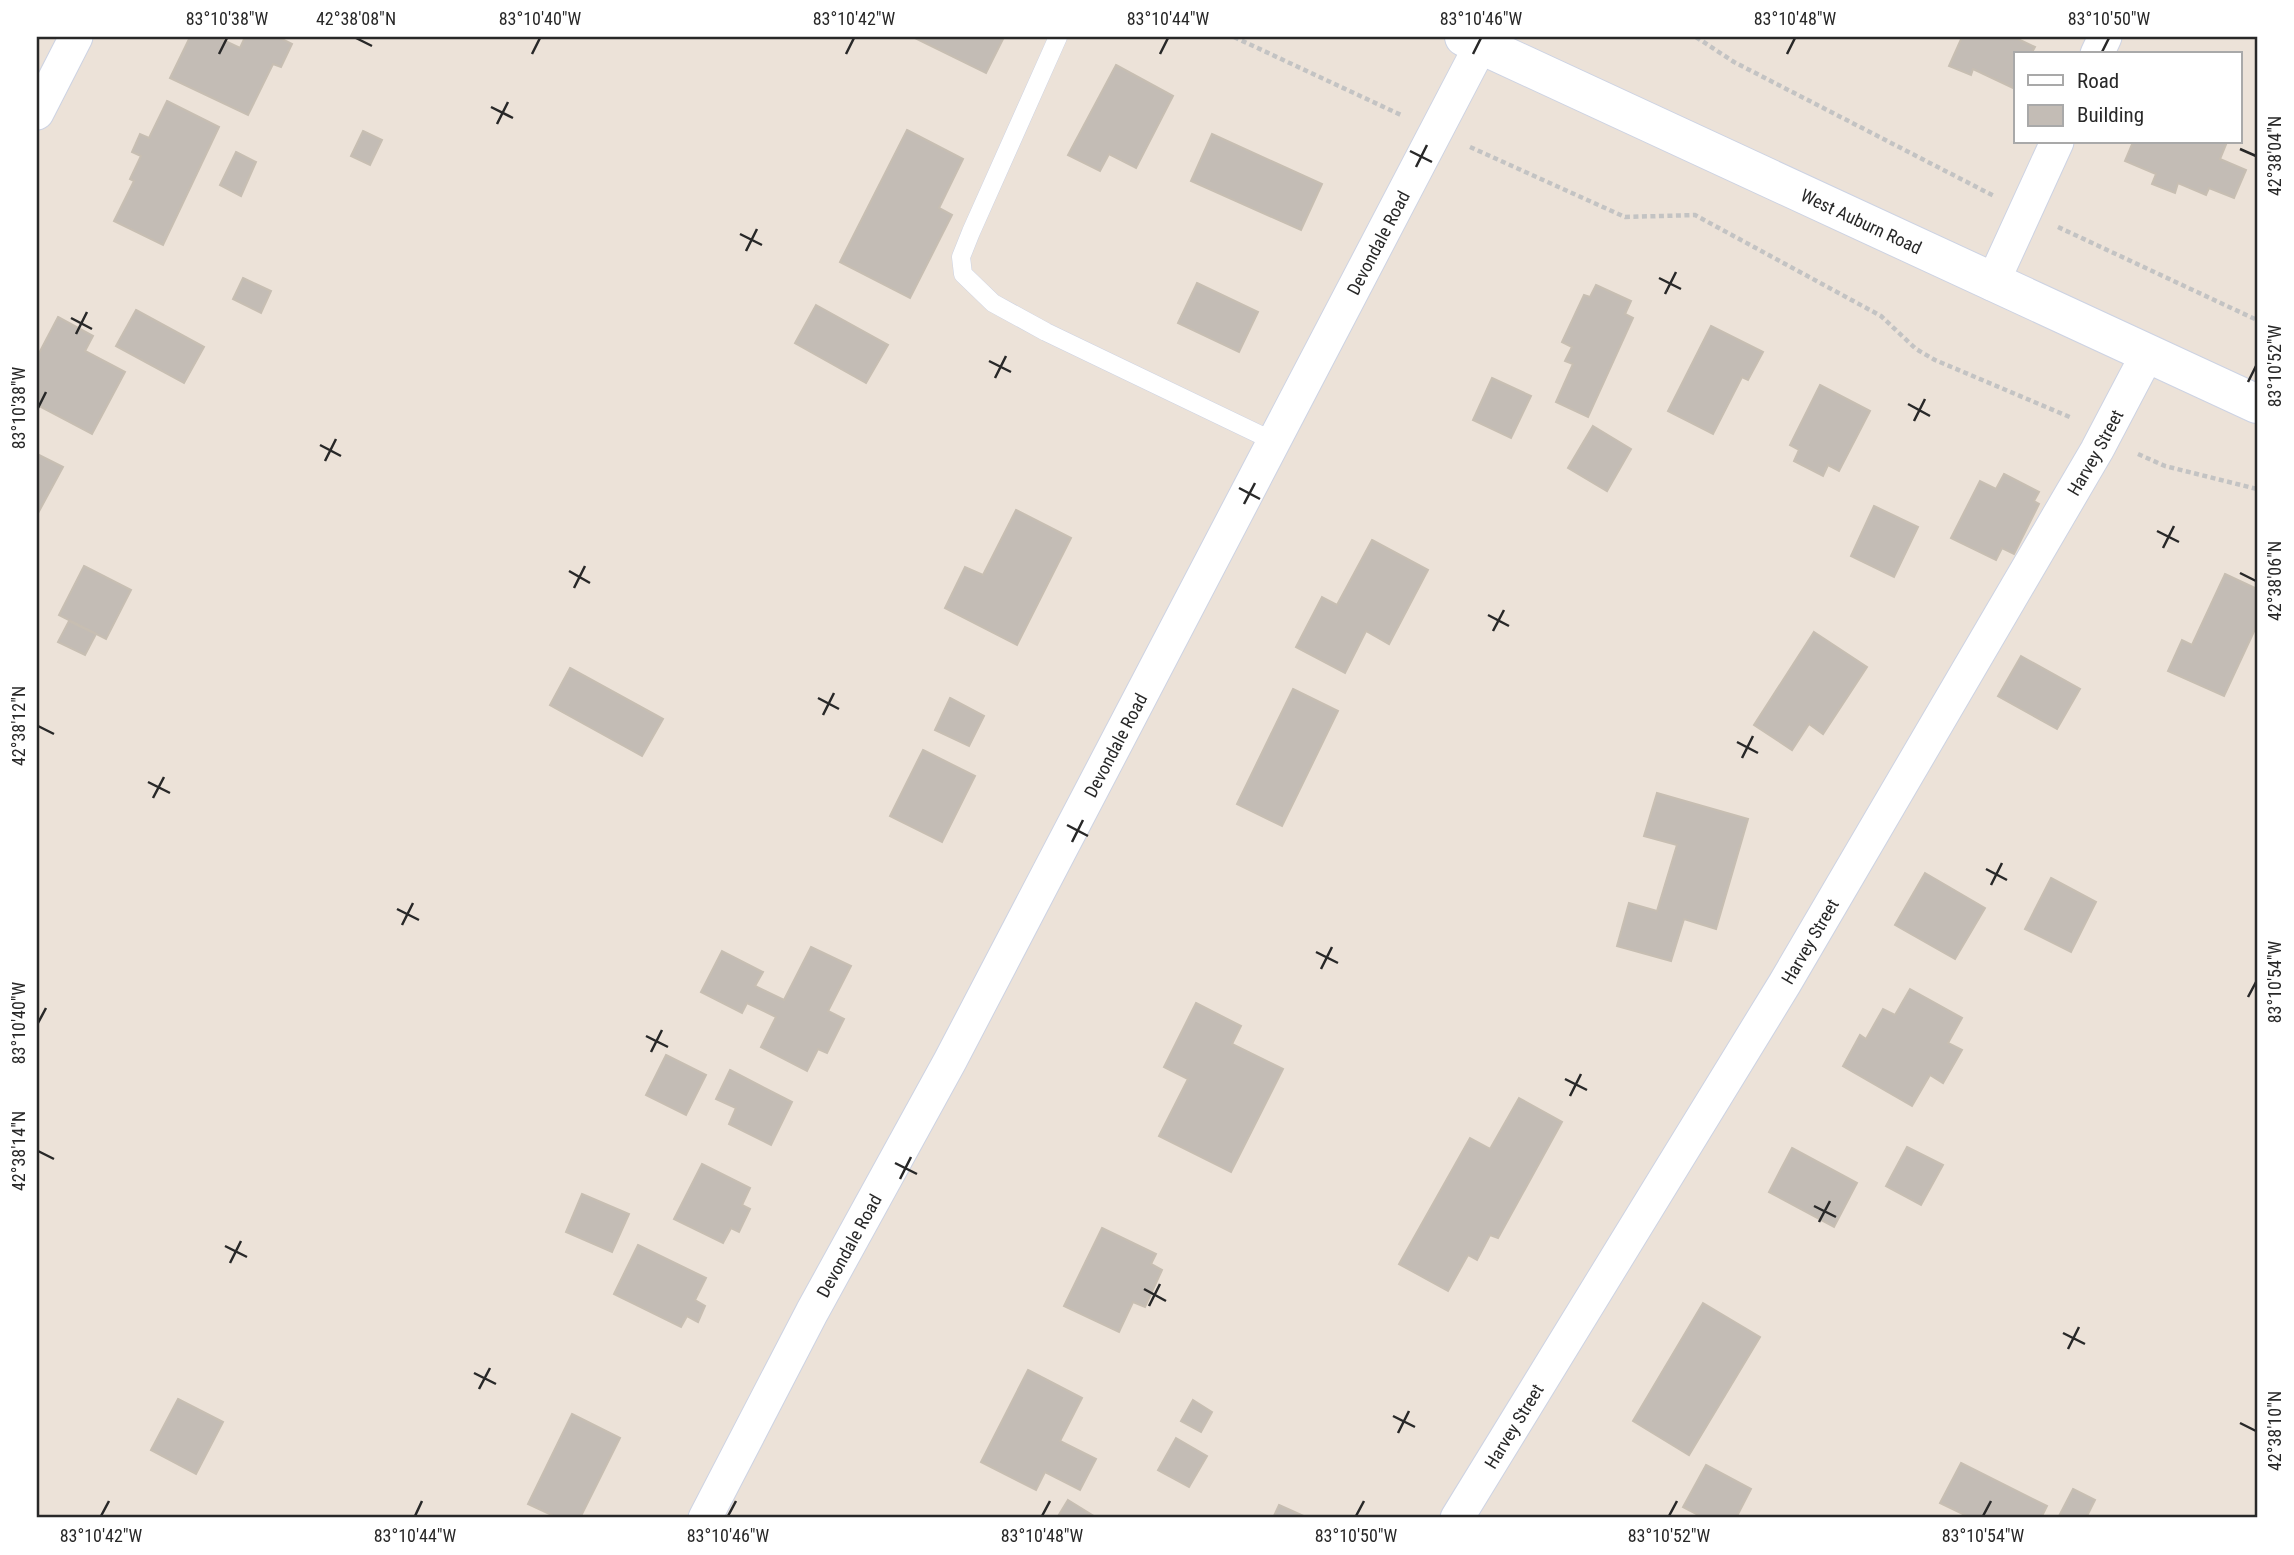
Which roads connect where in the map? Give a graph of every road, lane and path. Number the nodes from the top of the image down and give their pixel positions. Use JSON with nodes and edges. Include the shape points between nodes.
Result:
{"nodes":[{"id":1,"x":76,"y":37,"type":"edge"},
{"id":2,"x":1058,"y":37,"type":"edge"},
{"id":3,"x":1234,"y":37,"type":"edge"},
{"id":4,"x":1696,"y":37,"type":"edge"},
{"id":5,"x":1473,"y":41,"type":"edge"},
{"id":6,"x":37,"y":113,"type":"edge"},
{"id":7,"x":1437,"y":132,"type":"junction"},
{"id":8,"x":2056,"y":144,"type":"edge"},
{"id":9,"x":2026,"y":213,"type":"junction"},
{"id":10,"x":1993,"y":284,"type":"junction"},
{"id":11,"x":2257,"y":320,"type":"edge"},
{"id":12,"x":2147,"y":355,"type":"junction"},
{"id":13,"x":2257,"y":404,"type":"edge"},
{"id":14,"x":2078,"y":420,"type":"dead end"},
{"id":15,"x":1273,"y":441,"type":"junction"},
{"id":16,"x":2135,"y":452,"type":"dead end"},
{"id":17,"x":2257,"y":489,"type":"edge"},
{"id":18,"x":705,"y":1518,"type":"edge"},
{"id":19,"x":1457,"y":1518,"type":"edge"}],
"edges":[{"from":1,"to":6,"type":"street"},
{"from":2,"to":15,"type":"lane","via":[[961,257],[963,274],[993,303],[1046,332]]},
{"from":3,"to":7,"type":"path"},
{"from":4,"to":9,"type":"path","via":[[1734,62]]},
{"from":5,"to":7,"type":"street","name":"Devondale Road"},
{"from":5,"to":10,"type":"main road","name":"West Auburn Road"},
{"from":7,"to":14,"type":"path","via":[[1625,216],[1695,215],[1881,316],[1916,349],[1936,360]]},
{"from":7,"to":15,"type":"street","name":"Devondale Road"},
{"from":8,"to":9,"type":"street"},
{"from":9,"to":10,"type":"street"},
{"from":9,"to":11,"type":"path"},
{"from":10,"to":12,"type":"main road","name":"West Auburn Road"},
{"from":12,"to":13,"type":"main road","name":"West Auburn Road"},
{"from":12,"to":19,"type":"street","name":"Harvey Street","via":[[2097,450],[1785,983]]},
{"from":15,"to":18,"type":"street","name":"Devondale Road","via":[[950,1062]]},
{"from":16,"to":17,"type":"path","via":[[2165,466]]}]}
